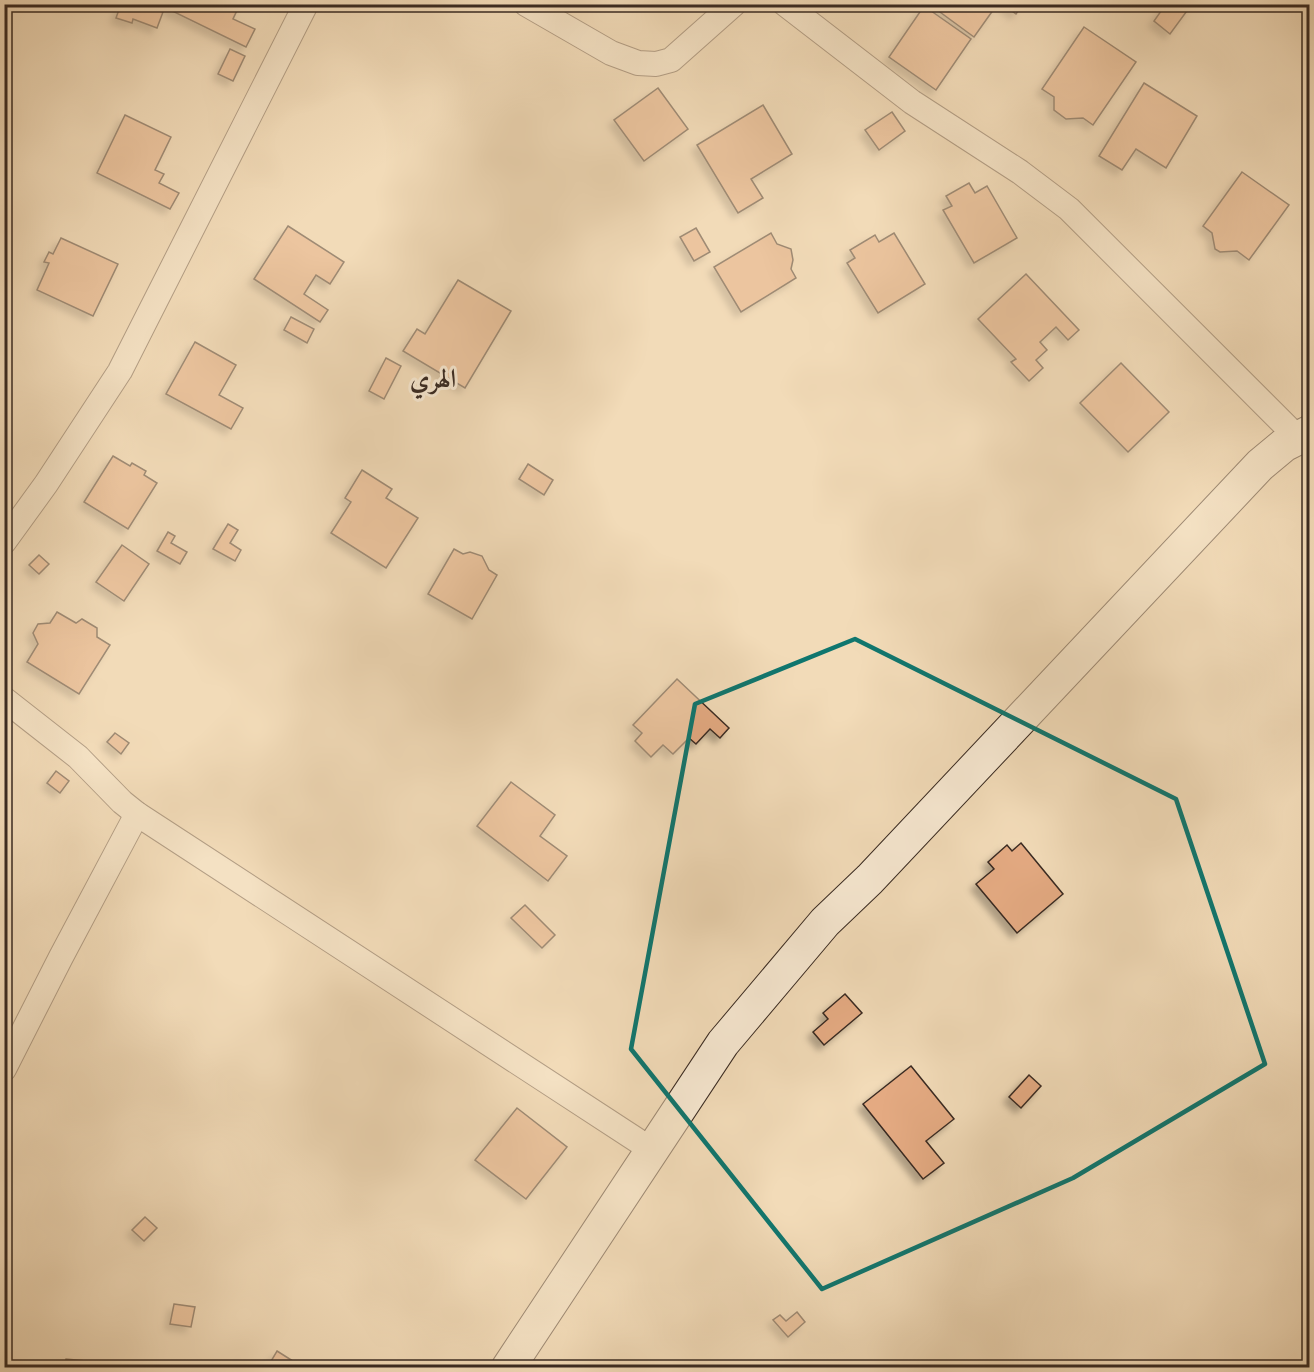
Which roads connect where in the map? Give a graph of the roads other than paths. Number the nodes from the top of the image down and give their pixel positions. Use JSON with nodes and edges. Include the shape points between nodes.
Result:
{"nodes":[{"id":1,"x":306,"y":4,"type":"edge"},
{"id":2,"x":526,"y":4,"type":"edge"},
{"id":3,"x":734,"y":4,"type":"edge"},
{"id":4,"x":785,"y":4,"type":"edge"},
{"id":5,"x":1304,"y":435,"type":"edge"},
{"id":6,"x":4,"y":542,"type":"edge"},
{"id":7,"x":4,"y":699,"type":"edge"},
{"id":8,"x":137,"y":814,"type":"junction"},
{"id":9,"x":4,"y":1069,"type":"edge"},
{"id":10,"x":652,"y":1150,"type":"junction"},
{"id":11,"x":508,"y":1368,"type":"edge"}],
"edges":[{"from":1,"to":6,"type":"street","via":[[120,371]]},
{"from":2,"to":3,"type":"street","via":[[611,53],[638,63],[656,64],[671,60]]},
{"from":4,"to":5,"type":"street","via":[[912,102],[1069,209]]},
{"from":5,"to":10,"type":"street","via":[[1284,445],[1260,465],[825,922],[723,1043]]},
{"from":7,"to":8,"type":"street","via":[[78,757]]},
{"from":8,"to":9,"type":"street"},
{"from":8,"to":10,"type":"street"},
{"from":10,"to":11,"type":"street"}]}
